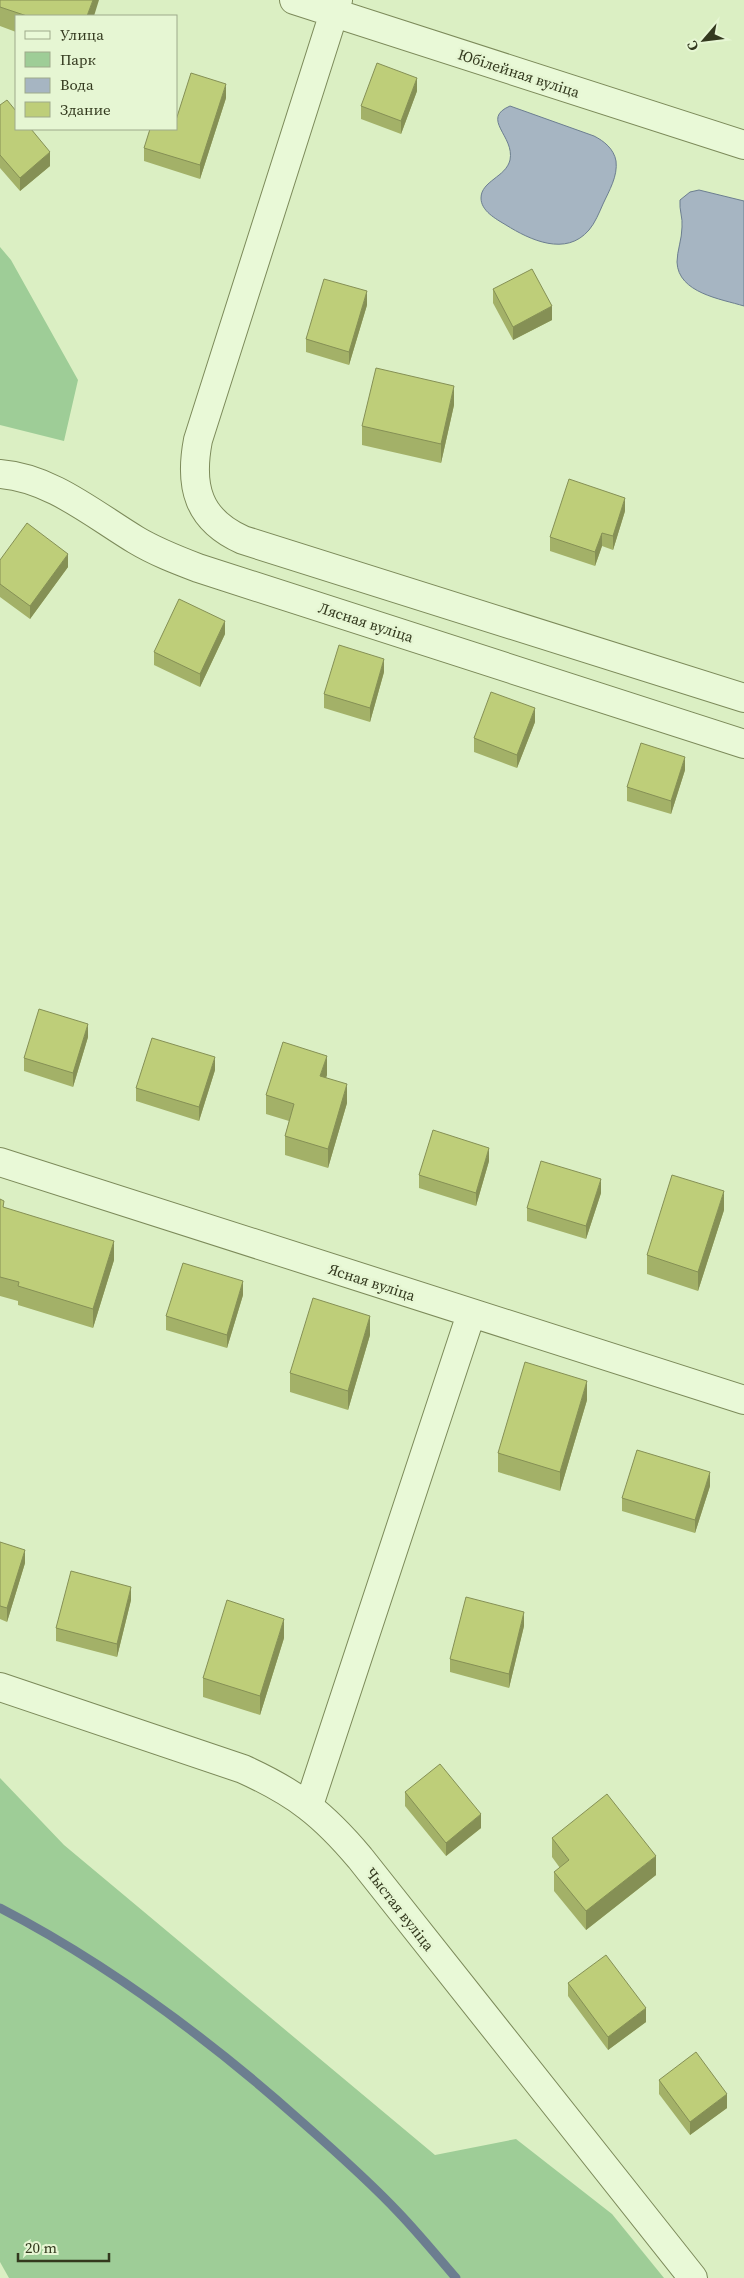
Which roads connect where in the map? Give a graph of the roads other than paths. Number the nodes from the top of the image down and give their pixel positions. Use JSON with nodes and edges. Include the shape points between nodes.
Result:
{"nodes":[{"id":1,"x":294,"y":0,"type":"edge"},
{"id":2,"x":336,"y":7,"type":"edge"},
{"id":3,"x":744,"y":145,"type":"edge"},
{"id":4,"x":0,"y":474,"type":"edge"},
{"id":5,"x":744,"y":698,"type":"edge"},
{"id":6,"x":744,"y":744,"type":"edge"},
{"id":7,"x":0,"y":1162,"type":"edge"},
{"id":8,"x":471,"y":1314,"type":"junction"},
{"id":9,"x":744,"y":1400,"type":"edge"},
{"id":10,"x":0,"y":1687,"type":"edge"},
{"id":11,"x":309,"y":1805,"type":"junction"},
{"id":12,"x":693,"y":2278,"type":"edge"}],
"edges":[{"from":1,"to":2,"type":"street","name":"Юбілейная вуліца"},
{"from":2,"to":3,"type":"street","name":"Юбілейная вуліца"},
{"from":2,"to":5,"type":"street","via":[[198,440],[194,475],[198,495],[206,511],[216,525],[243,540]]},
{"from":4,"to":6,"type":"street","name":"Лясная вуліца","via":[[20,475],[46,485],[138,541],[198,568]]},
{"from":7,"to":8,"type":"street","name":"Ясная вуліца"},
{"from":8,"to":9,"type":"street","name":"Ясная вуліца"},
{"from":8,"to":11,"type":"street"},
{"from":10,"to":11,"type":"street","name":"Чыстая вуліца","via":[[243,1769]]},
{"from":11,"to":12,"type":"street","name":"Чыстая вуліца","via":[[360,1858]]}]}
